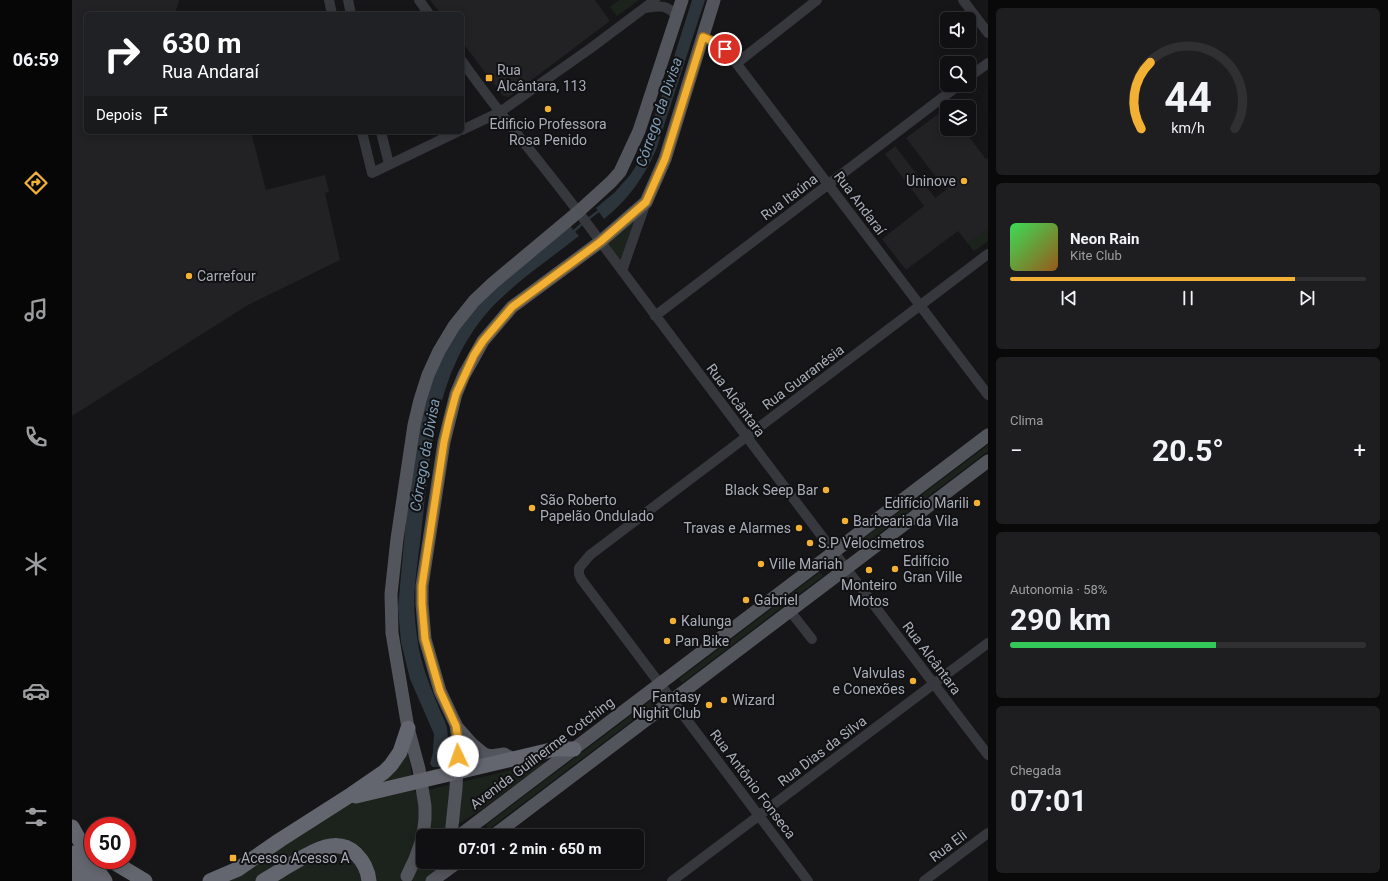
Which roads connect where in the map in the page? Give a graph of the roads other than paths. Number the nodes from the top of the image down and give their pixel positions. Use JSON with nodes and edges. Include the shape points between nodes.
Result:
{"nodes":[{"id":1,"x":329,"y":0,"type":"edge"},
{"id":2,"x":348,"y":0,"type":"edge"},
{"id":3,"x":419,"y":0,"type":"edge"},
{"id":4,"x":655,"y":0,"type":"edge"},
{"id":5,"x":682,"y":0,"type":"edge"},
{"id":6,"x":714,"y":0,"type":"edge"},
{"id":7,"x":817,"y":0,"type":"edge"},
{"id":8,"x":963,"y":0,"type":"edge"},
{"id":9,"x":645,"y":8,"type":"junction"},
{"id":10,"x":332,"y":12,"type":"edge"},
{"id":11,"x":351,"y":12,"type":"edge"},
{"id":12,"x":427,"y":12,"type":"edge"},
{"id":13,"x":677,"y":16,"type":"junction"},
{"id":14,"x":988,"y":33,"type":"edge"},
{"id":15,"x":703,"y":37,"type":"junction"},
{"id":16,"x":737,"y":63,"type":"junction"},
{"id":17,"x":988,"y":63,"type":"edge"},
{"id":18,"x":464,"y":64,"type":"edge"},
{"id":19,"x":976,"y":72,"type":"edge"},
{"id":20,"x":950,"y":92,"type":"edge"},
{"id":21,"x":500,"y":112,"type":"junction"},
{"id":22,"x":464,"y":129,"type":"edge"},
{"id":23,"x":362,"y":134,"type":"edge"},
{"id":24,"x":382,"y":134,"type":"edge"},
{"id":25,"x":453,"y":134,"type":"edge"},
{"id":26,"x":390,"y":164,"type":"junction"},
{"id":27,"x":828,"y":185,"type":"junction"},
{"id":28,"x":646,"y":202,"type":"junction"},
{"id":29,"x":581,"y":215,"type":"junction"},
{"id":30,"x":597,"y":238,"type":"junction"},
{"id":31,"x":988,"y":254,"type":"edge"},
{"id":32,"x":622,"y":271,"type":"junction"},
{"id":33,"x":920,"y":305,"type":"junction"},
{"id":34,"x":655,"y":316,"type":"junction"},
{"id":35,"x":988,"y":395,"type":"edge"},
{"id":36,"x":988,"y":435,"type":"edge"},
{"id":37,"x":746,"y":437,"type":"junction"},
{"id":38,"x":988,"y":461,"type":"edge"},
{"id":39,"x":834,"y":552,"type":"junction"},
{"id":40,"x":578,"y":568,"type":"joint"},
{"id":41,"x":846,"y":568,"type":"junction"},
{"id":42,"x":790,"y":611,"type":"junction"},
{"id":43,"x":813,"y":638,"type":"dead end"},
{"id":44,"x":988,"y":643,"type":"edge"},
{"id":45,"x":660,"y":684,"type":"junction"},
{"id":46,"x":934,"y":684,"type":"junction"},
{"id":47,"x":672,"y":700,"type":"junction"},
{"id":48,"x":456,"y":726,"type":"junction"},
{"id":49,"x":408,"y":728,"type":"junction"},
{"id":50,"x":574,"y":749,"type":"junction"},
{"id":51,"x":988,"y":755,"type":"edge"},
{"id":52,"x":513,"y":759,"type":"junction"},
{"id":53,"x":457,"y":772,"type":"junction"},
{"id":54,"x":420,"y":781,"type":"junction"},
{"id":55,"x":347,"y":798,"type":"junction"},
{"id":56,"x":758,"y":816,"type":"junction"},
{"id":57,"x":72,"y":819,"type":"edge"},
{"id":58,"x":72,"y":827,"type":"edge"},
{"id":59,"x":424,"y":829,"type":"edge"},
{"id":60,"x":452,"y":829,"type":"edge"},
{"id":61,"x":468,"y":829,"type":"edge"},
{"id":62,"x":502,"y":829,"type":"edge"},
{"id":63,"x":84,"y":833,"type":"edge"},
{"id":64,"x":988,"y":833,"type":"edge"},
{"id":65,"x":72,"y":853,"type":"edge"},
{"id":66,"x":416,"y":856,"type":"edge"},
{"id":67,"x":113,"y":869,"type":"edge"},
{"id":68,"x":125,"y":869,"type":"edge"},
{"id":69,"x":417,"y":869,"type":"edge"},
{"id":70,"x":450,"y":869,"type":"edge"},
{"id":71,"x":72,"y":875,"type":"edge"},
{"id":72,"x":404,"y":879,"type":"edge"},
{"id":73,"x":76,"y":881,"type":"edge"},
{"id":74,"x":90,"y":881,"type":"edge"},
{"id":75,"x":106,"y":881,"type":"edge"},
{"id":76,"x":123,"y":881,"type":"edge"},
{"id":77,"x":145,"y":881,"type":"edge"},
{"id":78,"x":210,"y":881,"type":"edge"},
{"id":79,"x":263,"y":881,"type":"edge"},
{"id":80,"x":368,"y":881,"type":"edge"},
{"id":81,"x":432,"y":881,"type":"edge"},
{"id":82,"x":672,"y":881,"type":"edge"},
{"id":83,"x":808,"y":881,"type":"edge"},
{"id":84,"x":924,"y":881,"type":"edge"}],
"edges":[{"from":1,"to":10,"type":"street"},
{"from":2,"to":11,"type":"street"},
{"from":3,"to":12,"type":"street"},
{"from":4,"to":9,"type":"street"},
{"from":5,"to":13,"type":"main road"},
{"from":6,"to":15,"type":"main road"},
{"from":7,"to":16,"type":"street"},
{"from":8,"to":14,"type":"street"},
{"from":9,"to":13,"type":"street","via":[[663,6]]},
{"from":9,"to":21,"type":"street"},
{"from":13,"to":29,"type":"main road","via":[[640,131],[628,158],[620,172]]},
{"from":15,"to":16,"type":"street","name":"Rua Andaraí","via":[[719,44]]},
{"from":15,"to":28,"type":"main road","via":[[665,159]]},
{"from":16,"to":27,"type":"street","name":"Rua Andaraí"},
{"from":17,"to":19,"type":"street"},
{"from":18,"to":21,"type":"street","name":"Rua Alcântara"},
{"from":20,"to":27,"type":"street","name":"Rua Itaúna"},
{"from":21,"to":22,"type":"street"},
{"from":21,"to":29,"type":"street","name":"Rua Alcântara"},
{"from":23,"to":26,"type":"street","via":[[372,173]]},
{"from":24,"to":26,"type":"street"},
{"from":25,"to":26,"type":"street"},
{"from":27,"to":33,"type":"street","name":"Rua Andaraí"},
{"from":27,"to":34,"type":"street","name":"Rua Itaúna"},
{"from":28,"to":30,"type":"main road"},
{"from":28,"to":32,"type":"street"},
{"from":29,"to":30,"type":"street","name":"Rua Alcântara"},
{"from":29,"to":49,"type":"main road","via":[[493,283],[474,301],[452,329],[428,375],[414,425],[391,594],[392,633]]},
{"from":30,"to":32,"type":"street","name":"Rua Alcântara"},
{"from":30,"to":48,"type":"main road","via":[[512,307],[483,341],[456,394],[444,442],[422,586],[422,604],[429,655],[440,691]]},
{"from":31,"to":33,"type":"street","name":"Rua Guaranésia"},
{"from":32,"to":34,"type":"street","name":"Rua Alcântara"},
{"from":33,"to":35,"type":"street","name":"Rua Andaraí"},
{"from":33,"to":37,"type":"street","name":"Rua Guaranésia"},
{"from":34,"to":37,"type":"street","name":"Rua Alcântara"},
{"from":36,"to":39,"type":"main road","name":"Avenida Guilherme Cotching"},
{"from":37,"to":39,"type":"street","name":"Rua Alcântara"},
{"from":37,"to":40,"type":"street","name":"Rua Guaranésia","via":[[590,555]]},
{"from":38,"to":41,"type":"main road"},
{"from":39,"to":41,"type":"street","name":"Rua Alcântara"},
{"from":39,"to":45,"type":"main road","name":"Avenida Guilherme Cotching"},
{"from":40,"to":45,"type":"street","name":"Rua Antônio Fonseca","via":[[581,579]]},
{"from":41,"to":42,"type":"main road"},
{"from":41,"to":46,"type":"street","name":"Rua Alcântara"},
{"from":42,"to":43,"type":"street"},
{"from":42,"to":47,"type":"main road"},
{"from":44,"to":46,"type":"street","name":"Rua Dias da Silva"},
{"from":45,"to":47,"type":"street","name":"Rua Antônio Fonseca"},
{"from":45,"to":50,"type":"main road","name":"Avenida Guilherme Cotching"},
{"from":46,"to":51,"type":"street","name":"Rua Alcântara"},
{"from":46,"to":56,"type":"street","name":"Rua Dias da Silva"},
{"from":47,"to":56,"type":"street","name":"Rua Antônio Fonseca"},
{"from":47,"to":62,"type":"main road"},
{"from":48,"to":52,"type":"main road","via":[[484,754],[504,754]]},
{"from":48,"to":53,"type":"main road"},
{"from":49,"to":54,"type":"main road"},
{"from":49,"to":55,"type":"highway","via":[[400,752],[391,766]]},
{"from":50,"to":52,"type":"highway","via":[[555,749]]},
{"from":50,"to":61,"type":"main road","name":"Avenida Guilherme Cotching"},
{"from":52,"to":53,"type":"highway"},
{"from":53,"to":54,"type":"highway"},
{"from":53,"to":60,"type":"main road"},
{"from":54,"to":55,"type":"highway"},
{"from":54,"to":59,"type":"main road","via":[[425,806]]},
{"from":55,"to":78,"type":"highway","via":[[238,869]]},
{"from":56,"to":82,"type":"street","name":"Rua Dias da Silva"},
{"from":56,"to":83,"type":"street","name":"Rua Antônio Fonseca"},
{"from":57,"to":63,"type":"highway"},
{"from":58,"to":75,"type":"highway"},
{"from":64,"to":84,"type":"street","name":"Rua Eli"},
{"from":65,"to":74,"type":"highway"},
{"from":66,"to":72,"type":"main road"},
{"from":67,"to":76,"type":"highway"},
{"from":68,"to":77,"type":"highway"},
{"from":69,"to":72,"type":"main road"},
{"from":70,"to":81,"type":"main road"},
{"from":71,"to":73,"type":"highway"},
{"from":79,"to":80,"type":"highway","via":[[317,849],[332,845],[344,846],[361,858],[367,869]]}]}
